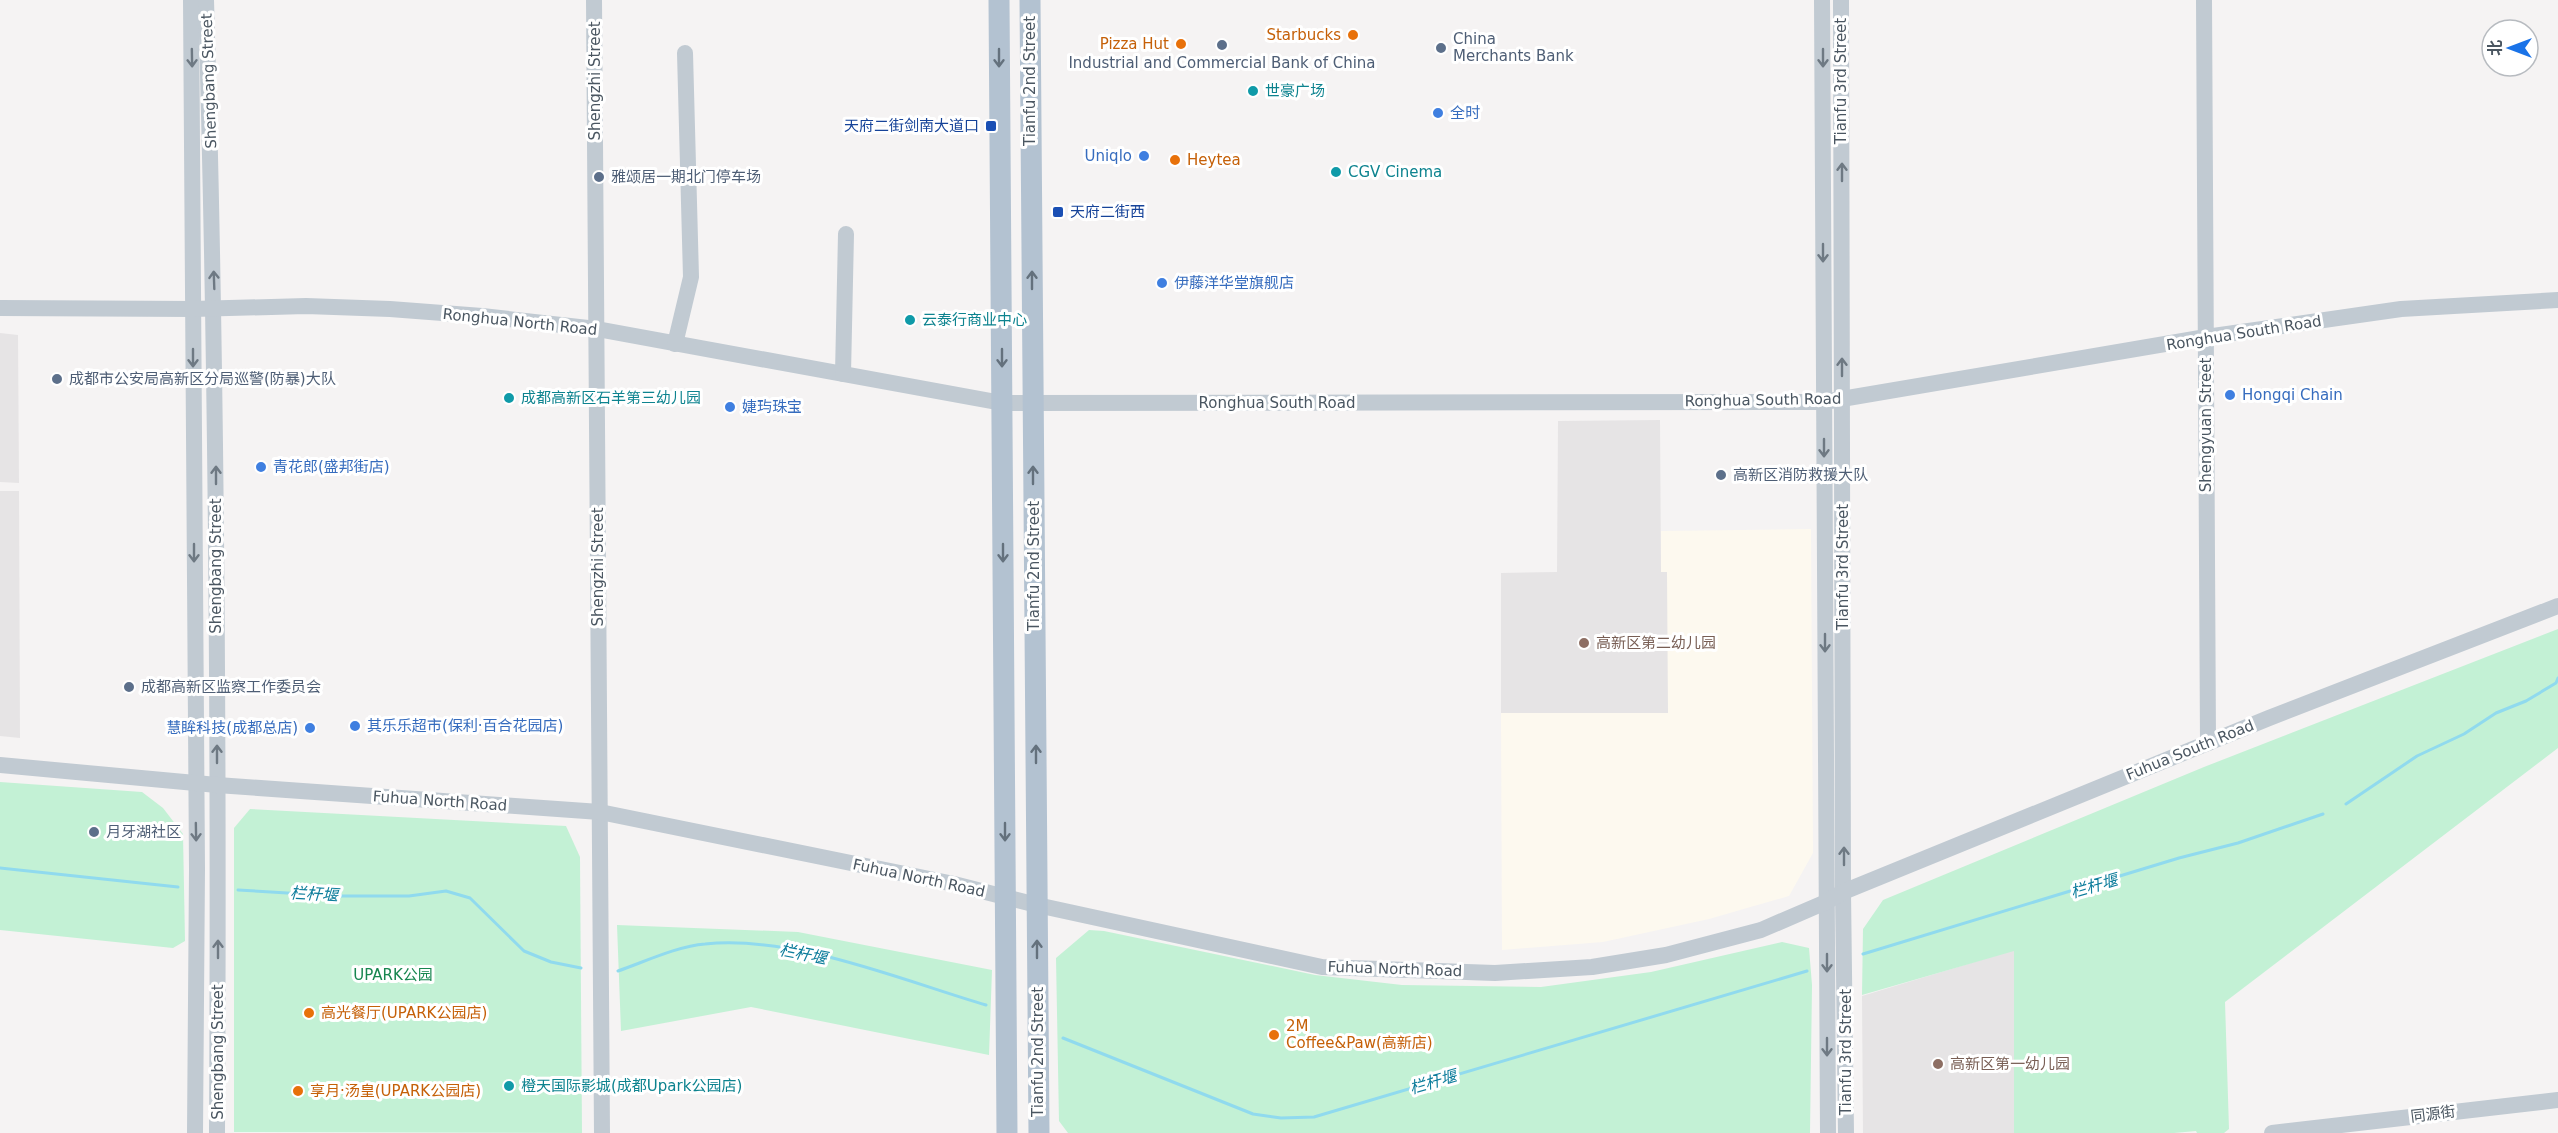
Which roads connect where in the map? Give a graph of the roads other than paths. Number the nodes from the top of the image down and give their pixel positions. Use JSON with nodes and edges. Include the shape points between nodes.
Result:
{"nodes":[{"id":1,"x":191,"y":0,"type":"edge"},
{"id":2,"x":206,"y":0,"type":"edge"},
{"id":3,"x":594,"y":0,"type":"edge"},
{"id":4,"x":999,"y":0,"type":"edge"},
{"id":5,"x":1030,"y":0,"type":"edge"},
{"id":6,"x":1822,"y":0,"type":"edge"},
{"id":7,"x":1841,"y":0,"type":"edge"},
{"id":8,"x":2204,"y":0,"type":"edge"},
{"id":9,"x":685,"y":52,"type":"dead end"},
{"id":10,"x":846,"y":234,"type":"dead end"},
{"id":11,"x":2558,"y":300,"type":"edge"},
{"id":12,"x":0,"y":308,"type":"edge"},
{"id":13,"x":215,"y":308,"type":"junction"},
{"id":14,"x":193,"y":309,"type":"junction"},
{"id":15,"x":597,"y":329,"type":"junction"},
{"id":16,"x":2206,"y":337,"type":"junction"},
{"id":17,"x":675,"y":344,"type":"junction"},
{"id":18,"x":843,"y":374,"type":"junction"},
{"id":19,"x":1842,"y":400,"type":"junction"},
{"id":20,"x":1824,"y":402,"type":"junction"},
{"id":21,"x":1002,"y":403,"type":"junction"},
{"id":22,"x":1033,"y":403,"type":"junction"},
{"id":23,"x":2558,"y":606,"type":"edge"},
{"id":24,"x":2208,"y":743,"type":"junction"},
{"id":25,"x":0,"y":765,"type":"edge"},
{"id":26,"x":195,"y":783,"type":"junction"},
{"id":27,"x":217,"y":785,"type":"junction"},
{"id":28,"x":600,"y":812,"type":"junction"},
{"id":29,"x":1843,"y":892,"type":"junction"},
{"id":30,"x":1005,"y":897,"type":"junction"},
{"id":31,"x":1826,"y":902,"type":"junction"},
{"id":32,"x":1037,"y":904,"type":"junction"},
{"id":33,"x":2558,"y":1100,"type":"edge"},
{"id":34,"x":195,"y":1133,"type":"edge"},
{"id":35,"x":217,"y":1133,"type":"edge"},
{"id":36,"x":602,"y":1133,"type":"edge"},
{"id":37,"x":1007,"y":1133,"type":"edge"},
{"id":38,"x":1038,"y":1133,"type":"edge"},
{"id":39,"x":1828,"y":1133,"type":"edge"},
{"id":40,"x":1846,"y":1133,"type":"edge"},
{"id":41,"x":2272,"y":1133,"type":"edge"}],
"edges":[{"from":1,"to":14,"type":"street","name":"Shengbang Street","one_way":true},
{"from":13,"to":2,"type":"street","name":"Shengbang Street","one_way":true},
{"from":3,"to":15,"type":"street","name":"Shengzhi Street"},
{"from":4,"to":21,"type":"main road","name":"Tianfu 2nd Street","one_way":true},
{"from":22,"to":5,"type":"main road","name":"Tianfu 2nd Street","one_way":true},
{"from":6,"to":20,"type":"street","name":"Tianfu 3rd Street","one_way":true},
{"from":19,"to":7,"type":"street","name":"Tianfu 3rd Street","one_way":true},
{"from":8,"to":16,"type":"street","name":"Shengyuan Street"},
{"from":9,"to":17,"type":"street","via":[[692,277]]},
{"from":10,"to":18,"type":"street"},
{"from":11,"to":16,"type":"street","name":"Ronghua South Road","via":[[2400,309]]},
{"from":12,"to":14,"type":"street","name":"Ronghua North Road"},
{"from":13,"to":14,"type":"street","name":"Ronghua North Road"},
{"from":13,"to":15,"type":"street","name":"Ronghua North Road","via":[[390,309]]},
{"from":27,"to":13,"type":"street","name":"Shengbang Street","one_way":true},
{"from":14,"to":26,"type":"street","name":"Shengbang Street","one_way":true},
{"from":15,"to":17,"type":"street","name":"Ronghua North Road"},
{"from":15,"to":28,"type":"street","name":"Shengzhi Street"},
{"from":16,"to":19,"type":"street","name":"Ronghua South Road"},
{"from":16,"to":24,"type":"street","name":"Shengyuan Street"},
{"from":17,"to":18,"type":"street","name":"Ronghua North Road"},
{"from":18,"to":21,"type":"street","name":"Ronghua North Road"},
{"from":19,"to":20,"type":"street","name":"Ronghua South Road"},
{"from":29,"to":19,"type":"street","name":"Tianfu 3rd Street","one_way":true},
{"from":20,"to":22,"type":"street","name":"Ronghua South Road"},
{"from":20,"to":31,"type":"street","name":"Tianfu 3rd Street","one_way":true},
{"from":21,"to":22,"type":"street","name":"Ronghua North Road"},
{"from":21,"to":30,"type":"main road","name":"Tianfu 2nd Street","one_way":true},
{"from":32,"to":22,"type":"main road","name":"Tianfu 2nd Street","one_way":true},
{"from":23,"to":24,"type":"street","name":"Fuhua South Road"},
{"from":24,"to":29,"type":"street","name":"Fuhua South Road"},
{"from":25,"to":26,"type":"street","name":"Fuhua North Road"},
{"from":26,"to":27,"type":"street","name":"Fuhua North Road"},
{"from":26,"to":34,"type":"street","name":"Shengbang Street","one_way":true},
{"from":27,"to":28,"type":"street","name":"Fuhua North Road"},
{"from":35,"to":27,"type":"street","name":"Shengbang Street","one_way":true},
{"from":28,"to":30,"type":"street","name":"Fuhua North Road"},
{"from":28,"to":36,"type":"street","name":"Shengzhi Street"},
{"from":29,"to":31,"type":"street","name":"Fuhua South Road"},
{"from":29,"to":40,"type":"street","name":"Tianfu 3rd Street"},
{"from":30,"to":32,"type":"street","name":"Fuhua North Road"},
{"from":30,"to":37,"type":"main road","name":"Tianfu 2nd Street"},
{"from":31,"to":32,"type":"street","name":"Fuhua North Road","via":[[1761,930],[1666,955],[1592,967],[1495,973],[1322,967]]},
{"from":31,"to":39,"type":"street","name":"Tianfu 3rd Street","one_way":true},
{"from":38,"to":32,"type":"main road","name":"Tianfu 2nd Street","one_way":true},
{"from":33,"to":41,"type":"street","name":"同源街"}]}
